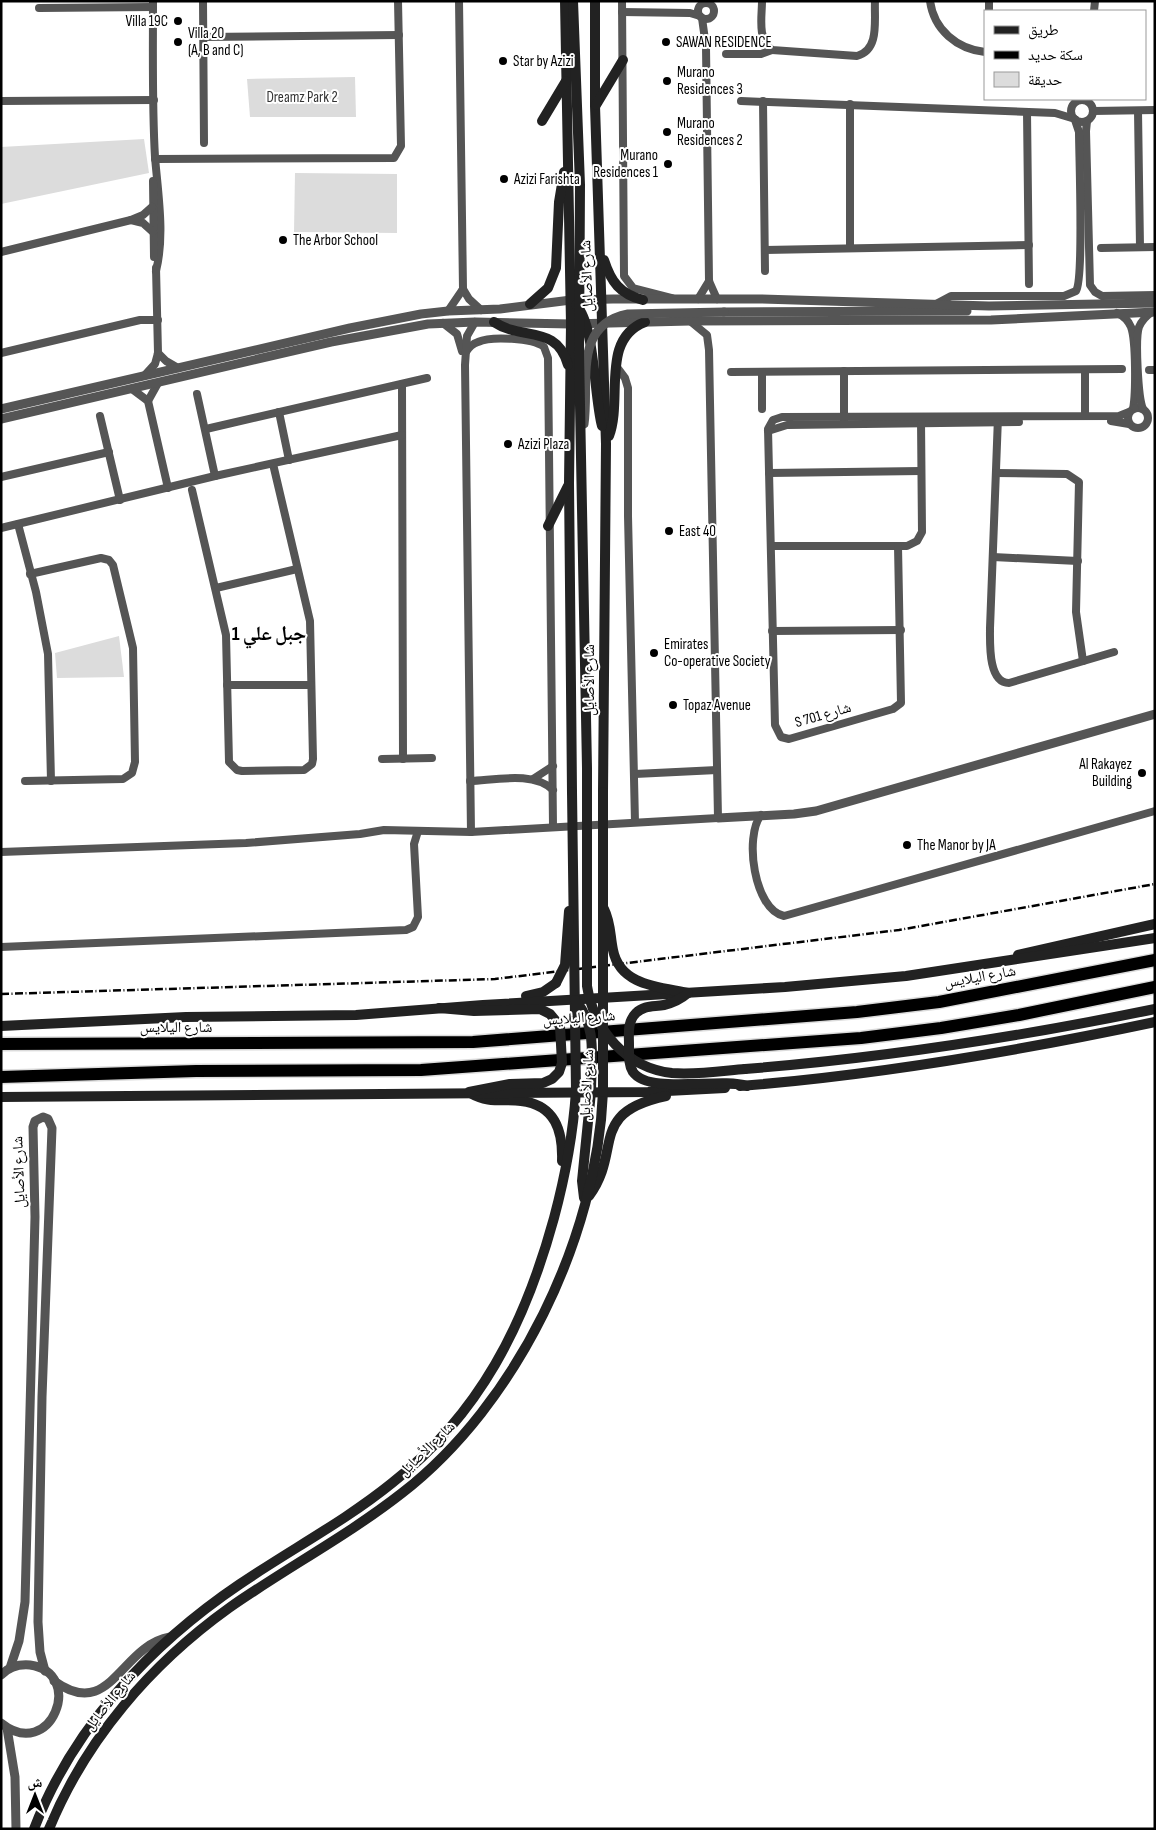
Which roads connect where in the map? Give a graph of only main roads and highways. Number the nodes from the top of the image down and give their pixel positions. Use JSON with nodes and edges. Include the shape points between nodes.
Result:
{"nodes":[{"id":1,"x":565,"y":1,"type":"edge"},
{"id":2,"x":573,"y":1,"type":"edge"},
{"id":3,"x":595,"y":1,"type":"edge"},
{"id":4,"x":622,"y":60,"type":"road end"},
{"id":5,"x":566,"y":80,"type":"junction"},
{"id":6,"x":595,"y":106,"type":"junction"},
{"id":7,"x":542,"y":121,"type":"dead end"},
{"id":8,"x":568,"y":156,"type":"junction"},
{"id":9,"x":600,"y":248,"type":"junction"},
{"id":10,"x":571,"y":300,"type":"junction"},
{"id":11,"x":643,"y":300,"type":"road end"},
{"id":12,"x":530,"y":304,"type":"road end"},
{"id":13,"x":494,"y":322,"type":"road end"},
{"id":14,"x":645,"y":322,"type":"road end"},
{"id":15,"x":570,"y":372,"type":"junction"},
{"id":16,"x":606,"y":444,"type":"junction"},
{"id":17,"x":569,"y":483,"type":"junction"},
{"id":18,"x":548,"y":526,"type":"road end"},
{"id":19,"x":573,"y":898,"type":"junction"},
{"id":20,"x":602,"y":904,"type":"junction"},
{"id":21,"x":1155,"y":924,"type":"edge"},
{"id":22,"x":1155,"y":938,"type":"edge"},
{"id":23,"x":1155,"y":960,"type":"edge"},
{"id":24,"x":993,"y":964,"type":"junction"},
{"id":25,"x":1155,"y":987,"type":"edge"},
{"id":26,"x":688,"y":993,"type":"junction"},
{"id":27,"x":604,"y":998,"type":"junction"},
{"id":28,"x":575,"y":1000,"type":"junction"},
{"id":29,"x":483,"y":1005,"type":"junction"},
{"id":30,"x":439,"y":1008,"type":"junction"},
{"id":31,"x":1155,"y":1009,"type":"edge"},
{"id":32,"x":1155,"y":1022,"type":"edge"},
{"id":33,"x":1,"y":1026,"type":"edge"},
{"id":34,"x":1,"y":1044,"type":"edge"},
{"id":35,"x":1,"y":1077,"type":"edge"},
{"id":36,"x":747,"y":1086,"type":"junction"},
{"id":37,"x":693,"y":1090,"type":"junction"},
{"id":38,"x":576,"y":1091,"type":"junction"},
{"id":39,"x":469,"y":1092,"type":"junction"},
{"id":40,"x":591,"y":1092,"type":"junction"},
{"id":41,"x":603,"y":1092,"type":"junction"},
{"id":42,"x":1,"y":1097,"type":"edge"},
{"id":43,"x":564,"y":1177,"type":"junction"},
{"id":44,"x":585,"y":1201,"type":"junction"},
{"id":45,"x":34,"y":1829,"type":"edge"},
{"id":46,"x":49,"y":1829,"type":"edge"}],
"edges":[{"from":1,"to":5,"type":"main road","name":"شارع الأصايل"},
{"from":2,"to":31,"type":"main road","bridge":true,"via":[[580,148],[580,438],[587,768],[586,976],[591,1005],[604,1032],[633,1059],[661,1071],[679,1073],[842,1061],[959,1045]]},
{"from":3,"to":6,"type":"main road","name":"شارع الأصايل"},
{"from":4,"to":6,"type":"main road"},
{"from":5,"to":7,"type":"main road"},
{"from":5,"to":8,"type":"main road","name":"شارع الأصايل"},
{"from":6,"to":9,"type":"main road","name":"شارع الأصايل"},
{"from":8,"to":10,"type":"main road","name":"شارع الأصايل"},
{"from":8,"to":12,"type":"main road","via":[[560,195],[553,279],[539,298]]},
{"from":9,"to":11,"type":"main road","via":[[609,275],[617,287]]},
{"from":9,"to":16,"type":"main road","name":"شارع الأصايل"},
{"from":10,"to":15,"type":"main road","name":"شارع الأصايل"},
{"from":10,"to":16,"type":"main road","via":[[582,311],[587,323],[596,401]]},
{"from":13,"to":15,"type":"main road","via":[[507,329],[538,334],[555,342],[562,350]]},
{"from":14,"to":16,"type":"main road","via":[[632,328],[618,347],[615,411]]},
{"from":15,"to":17,"type":"main road","name":"شارع الأصايل"},
{"from":16,"to":20,"type":"main road","name":"شارع الأصايل","bridge":true},
{"from":17,"to":18,"type":"main road"},
{"from":17,"to":19,"type":"main road","name":"شارع الأصايل","bridge":true},
{"from":19,"to":28,"type":"main road","name":"شارع الأصايل","bridge":true},
{"from":19,"to":29,"type":"main road","bridge":true,"via":[[566,928],[565,965],[556,983],[538,994],[501,998]]},
{"from":20,"to":26,"type":"main road","bridge":true,"via":[[610,927],[614,955],[624,972],[639,982]]},
{"from":20,"to":27,"type":"main road","name":"شارع الأصايل","bridge":true},
{"from":21,"to":24,"type":"main road","via":[[1032,951]]},
{"from":22,"to":24,"type":"main road"},
{"from":23,"to":34,"type":"highway","name":"شارع اليلايس","via":[[939,1002],[857,1012],[473,1042]]},
{"from":24,"to":26,"type":"main road","via":[[906,976]]},
{"from":25,"to":35,"type":"highway","via":[[1019,1015],[861,1038],[421,1070],[196,1071]]},
{"from":26,"to":27,"type":"main road","bridge":true},
{"from":26,"to":36,"type":"main road","bridge":true,"via":[[671,1003],[642,1008],[632,1018],[629,1032],[632,1071],[640,1078],[660,1083],[727,1082]]},
{"from":27,"to":28,"type":"main road","bridge":true},
{"from":27,"to":41,"type":"main road","name":"شارع الأصايل","bridge":true},
{"from":28,"to":29,"type":"main road"},
{"from":28,"to":38,"type":"main road","name":"شارع الأصايل","bridge":true},
{"from":28,"to":40,"type":"main road","bridge":true,"via":[[587,1017],[591,1031]]},
{"from":29,"to":30,"type":"main road","bridge":true},
{"from":30,"to":33,"type":"main road","via":[[328,1016],[186,1017]]},
{"from":30,"to":39,"type":"main road","bridge":true,"via":[[474,1011],[540,1009],[550,1014],[560,1026],[562,1063],[552,1079],[543,1083],[510,1084]]},
{"from":32,"to":36,"type":"main road","via":[[1052,1044],[916,1066]]},
{"from":36,"to":37,"type":"main road","bridge":true},
{"from":37,"to":41,"type":"main road"},
{"from":37,"to":44,"type":"main road","via":[[644,1102],[622,1116],[610,1134],[597,1183]]},
{"from":38,"to":39,"type":"main road","bridge":true},
{"from":38,"to":40,"type":"main road"},
{"from":38,"to":43,"type":"main road","name":"شارع الأصايل"},
{"from":39,"to":42,"type":"main road"},
{"from":39,"to":43,"type":"main road","via":[[487,1100],[527,1102],[547,1112],[562,1136]]},
{"from":40,"to":41,"type":"main road","bridge":true},
{"from":40,"to":44,"type":"main road","via":[[582,1181]]},
{"from":41,"to":44,"type":"main road","name":"شارع الأصايل","via":[[600,1132]]},
{"from":43,"to":45,"type":"main road","name":"شارع الأصايل","via":[[539,1269],[515,1329],[488,1379],[445,1434],[372,1498],[239,1584],[170,1636],[122,1687],[83,1737],[50,1791]]},
{"from":44,"to":46,"type":"main road","name":"شارع الأصايل","via":[[544,1314],[514,1367],[474,1424],[403,1492],[227,1610],[165,1660],[94,1744]]}]}
